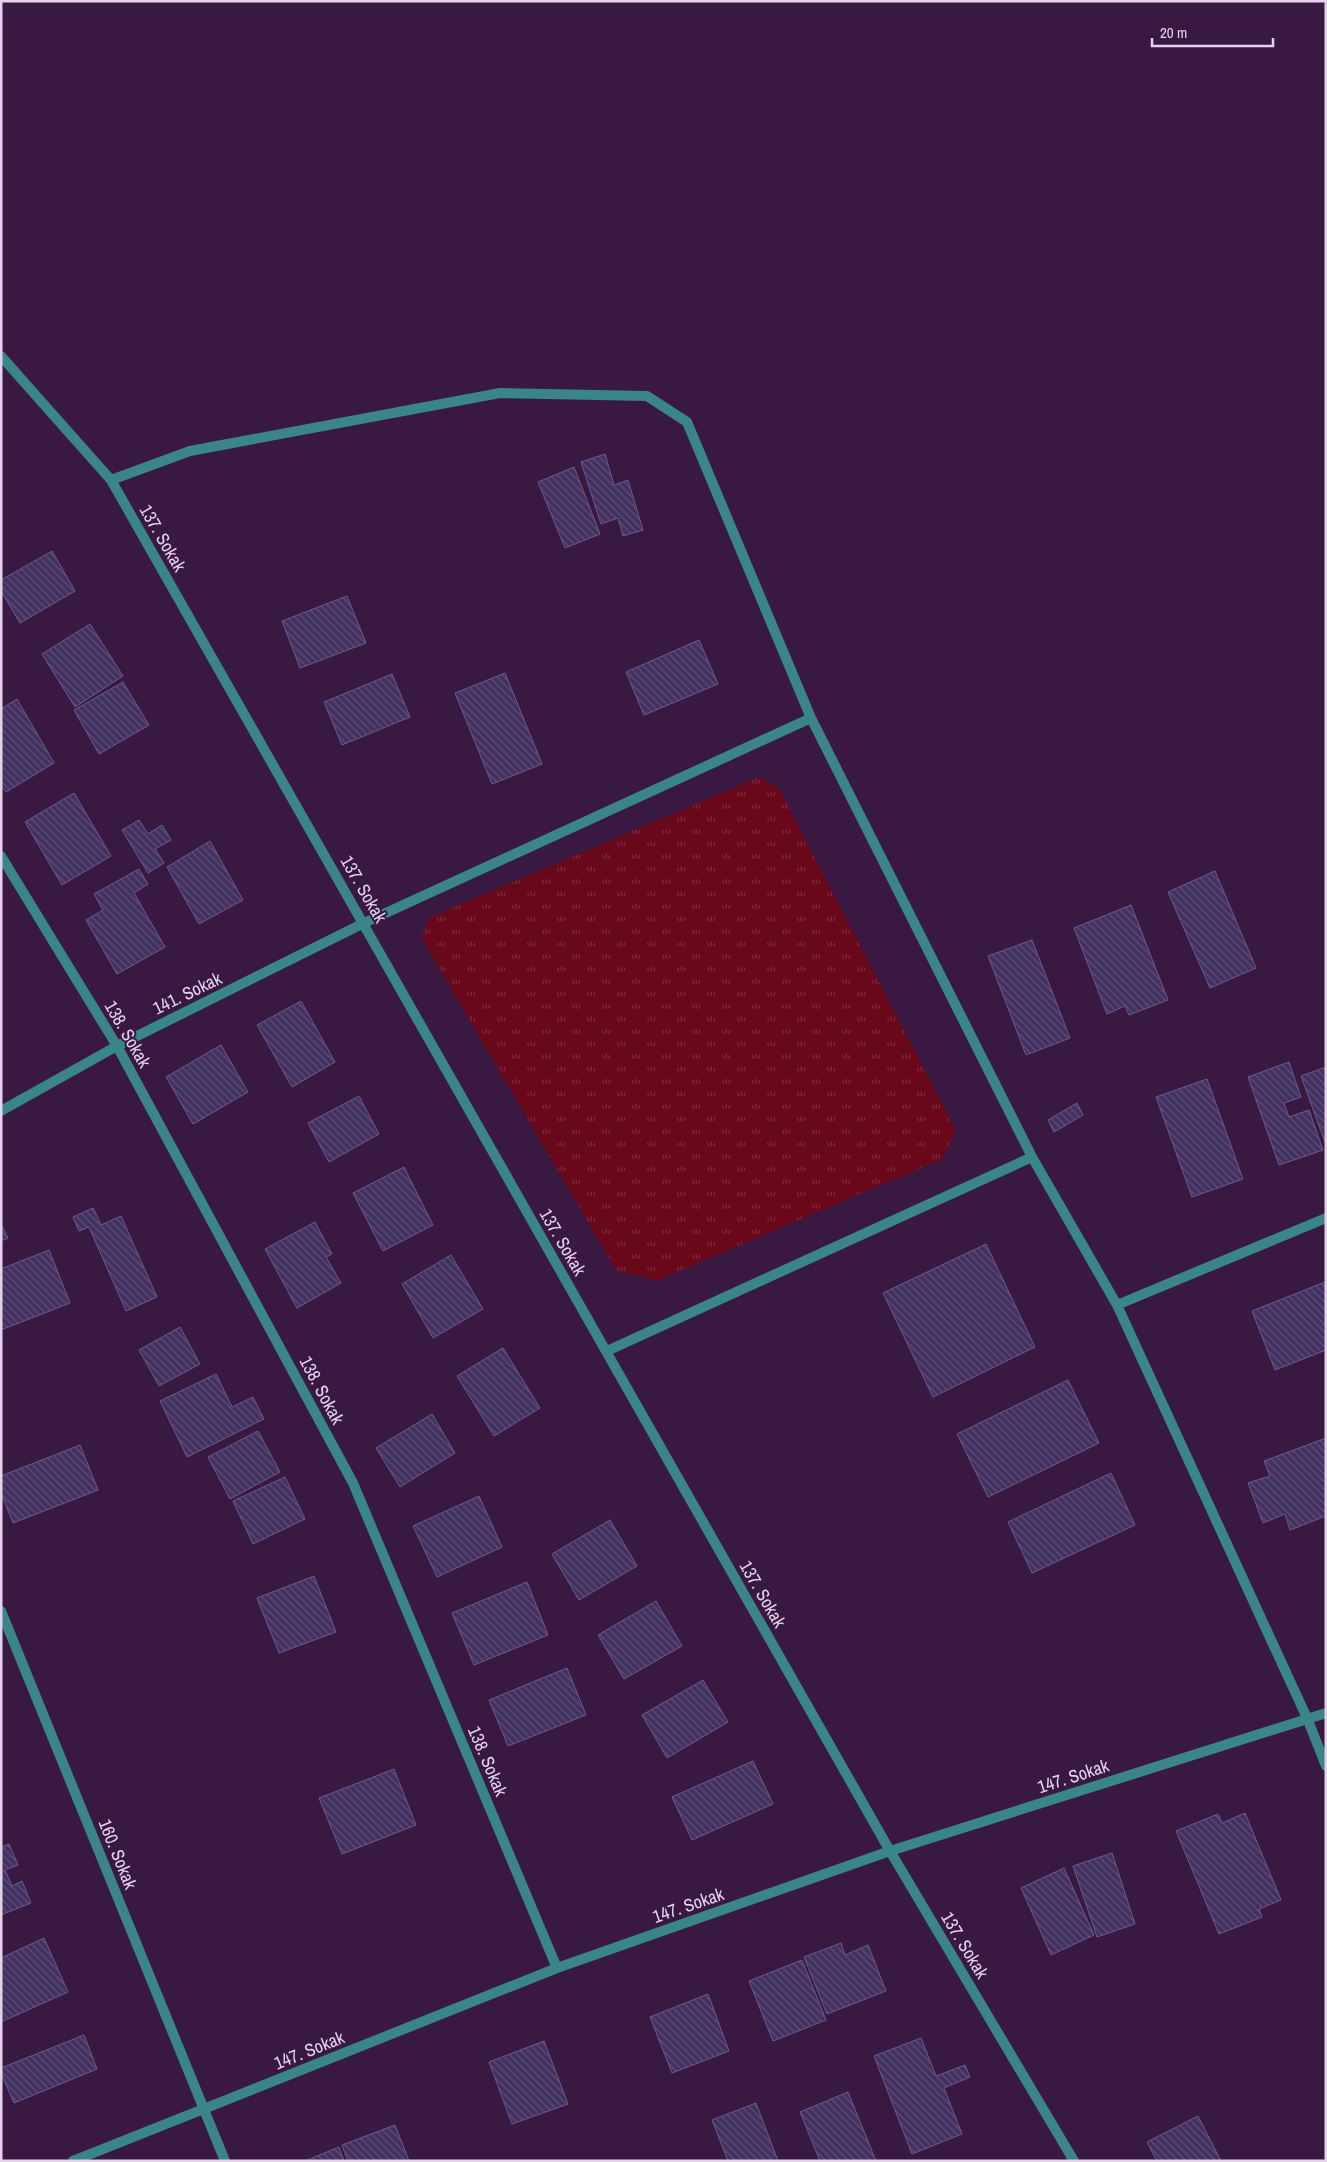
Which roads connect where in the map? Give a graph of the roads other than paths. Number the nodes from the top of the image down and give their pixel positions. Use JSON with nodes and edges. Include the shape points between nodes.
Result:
{"nodes":[{"id":1,"x":1,"y":356,"type":"edge"},
{"id":2,"x":111,"y":480,"type":"junction"},
{"id":3,"x":810,"y":718,"type":"junction"},
{"id":4,"x":1,"y":856,"type":"edge"},
{"id":5,"x":364,"y":923,"type":"junction"},
{"id":6,"x":117,"y":1046,"type":"junction"},
{"id":7,"x":1,"y":1112,"type":"edge"},
{"id":8,"x":1032,"y":1157,"type":"junction"},
{"id":9,"x":1326,"y":1218,"type":"edge"},
{"id":10,"x":1117,"y":1305,"type":"junction"},
{"id":11,"x":607,"y":1351,"type":"junction"},
{"id":12,"x":1,"y":1611,"type":"edge"},
{"id":13,"x":1326,"y":1713,"type":"edge"},
{"id":14,"x":1307,"y":1718,"type":"junction"},
{"id":15,"x":1326,"y":1766,"type":"edge"},
{"id":16,"x":890,"y":1851,"type":"junction"},
{"id":17,"x":557,"y":1968,"type":"junction"},
{"id":18,"x":205,"y":2109,"type":"junction"},
{"id":19,"x":1072,"y":2159,"type":"edge"},
{"id":20,"x":74,"y":2161,"type":"edge"},
{"id":21,"x":225,"y":2161,"type":"edge"},
{"id":22,"x":1060,"y":2161,"type":"edge"}],
"edges":[{"from":1,"to":2,"type":"street","name":"137. Sokak"},
{"from":2,"to":3,"type":"street","via":[[190,451],[500,393],[647,396],[687,422]]},
{"from":2,"to":5,"type":"street","name":"137. Sokak"},
{"from":3,"to":5,"type":"street","name":"141. Sokak"},
{"from":3,"to":8,"type":"street"},
{"from":4,"to":6,"type":"street","name":"138. Sokak"},
{"from":5,"to":6,"type":"street","name":"141. Sokak"},
{"from":5,"to":11,"type":"street","name":"137. Sokak"},
{"from":6,"to":7,"type":"street","name":"141. Sokak"},
{"from":6,"to":17,"type":"street","name":"138. Sokak","via":[[353,1483]]},
{"from":8,"to":10,"type":"street"},
{"from":8,"to":11,"type":"street"},
{"from":9,"to":10,"type":"street"},
{"from":10,"to":14,"type":"street"},
{"from":11,"to":16,"type":"street","name":"137. Sokak"},
{"from":12,"to":18,"type":"street","name":"160. Sokak"},
{"from":13,"to":14,"type":"street","name":"147. Sokak"},
{"from":14,"to":15,"type":"street"},
{"from":14,"to":16,"type":"street","name":"147. Sokak"},
{"from":16,"to":17,"type":"street","name":"147. Sokak"},
{"from":16,"to":19,"type":"street","name":"137. Sokak"},
{"from":17,"to":18,"type":"street","name":"147. Sokak"},
{"from":18,"to":20,"type":"street","name":"147. Sokak"},
{"from":18,"to":21,"type":"street","name":"160. Sokak"},
{"from":19,"to":22,"type":"street"}]}
